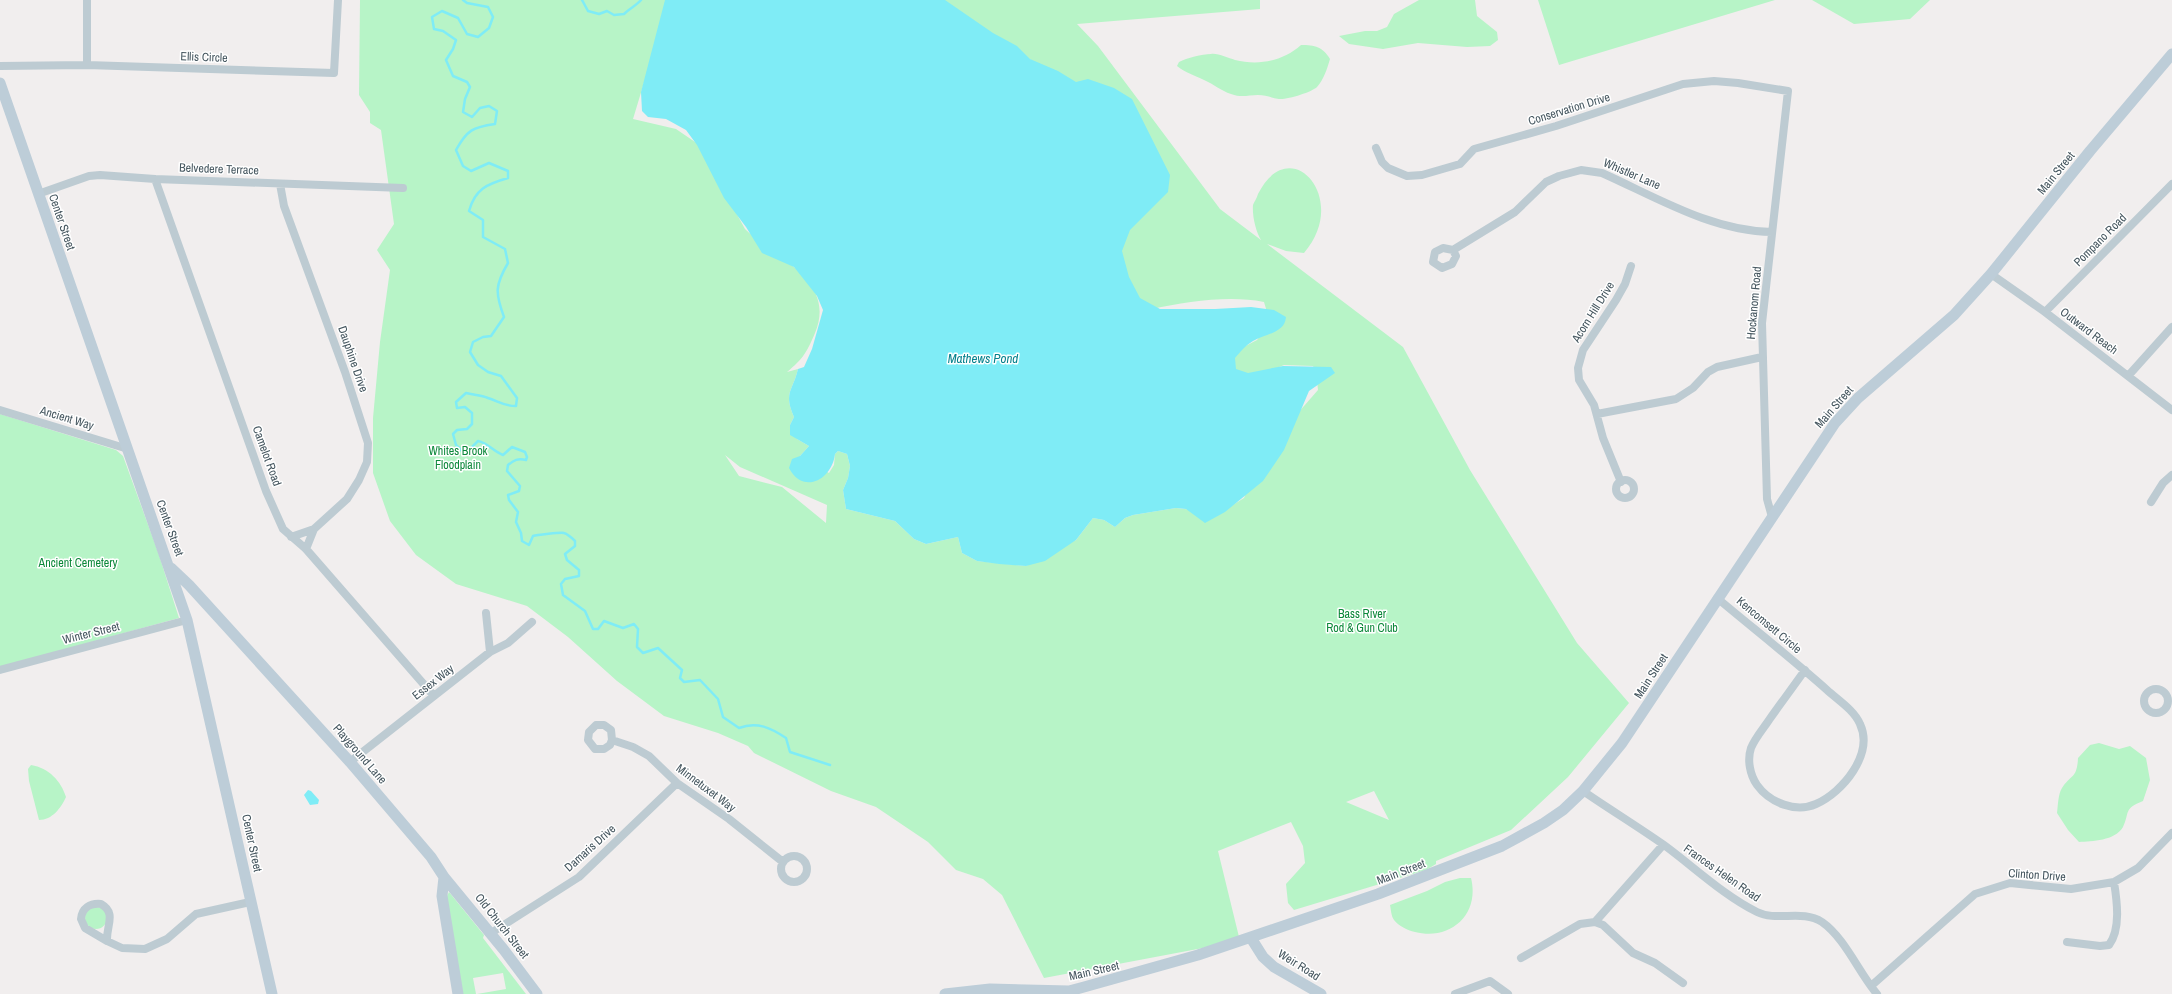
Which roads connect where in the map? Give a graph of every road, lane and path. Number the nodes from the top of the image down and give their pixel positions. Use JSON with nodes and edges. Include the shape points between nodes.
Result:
{"nodes":[{"id":1,"x":87,"y":0,"type":"edge"},
{"id":2,"x":338,"y":0,"type":"edge"},
{"id":3,"x":2172,"y":54,"type":"edge"},
{"id":4,"x":87,"y":65,"type":"junction"},
{"id":5,"x":0,"y":66,"type":"edge"},
{"id":6,"x":1,"y":89,"type":"edge"},
{"id":7,"x":1788,"y":91,"type":"joint"},
{"id":8,"x":1376,"y":148,"type":"dead end"},
{"id":9,"x":155,"y":179,"type":"junction"},
{"id":10,"x":280,"y":184,"type":"junction"},
{"id":11,"x":2172,"y":184,"type":"edge"},
{"id":12,"x":403,"y":188,"type":"dead end"},
{"id":13,"x":38,"y":194,"type":"junction"},
{"id":14,"x":1772,"y":232,"type":"junction"},
{"id":15,"x":1453,"y":250,"type":"dead end"},
{"id":16,"x":1631,"y":266,"type":"dead end"},
{"id":17,"x":1991,"y":274,"type":"junction"},
{"id":18,"x":2045,"y":312,"type":"junction"},
{"id":19,"x":2172,"y":327,"type":"edge"},
{"id":20,"x":1762,"y":357,"type":"junction"},
{"id":21,"x":2128,"y":376,"type":"junction"},
{"id":22,"x":0,"y":410,"type":"edge"},
{"id":23,"x":2172,"y":410,"type":"edge"},
{"id":24,"x":1597,"y":414,"type":"junction"},
{"id":25,"x":128,"y":449,"type":"junction"},
{"id":26,"x":2172,"y":475,"type":"edge"},
{"id":27,"x":1621,"y":482,"type":"dead end"},
{"id":28,"x":2151,"y":502,"type":"dead end"},
{"id":29,"x":1772,"y":517,"type":"junction"},
{"id":30,"x":314,"y":529,"type":"junction"},
{"id":31,"x":292,"y":537,"type":"junction"},
{"id":32,"x":306,"y":549,"type":"junction"},
{"id":33,"x":170,"y":567,"type":"junction"},
{"id":34,"x":1717,"y":598,"type":"junction"},
{"id":35,"x":486,"y":613,"type":"dead end"},
{"id":36,"x":187,"y":620,"type":"junction"},
{"id":37,"x":532,"y":622,"type":"dead end"},
{"id":38,"x":490,"y":652,"type":"junction"},
{"id":39,"x":0,"y":670,"type":"edge"},
{"id":40,"x":1804,"y":670,"type":"junction"},
{"id":41,"x":434,"y":696,"type":"junction"},
{"id":42,"x":612,"y":740,"type":"dead end"},
{"id":43,"x":350,"y":762,"type":"junction"},
{"id":44,"x":677,"y":783,"type":"junction"},
{"id":45,"x":1583,"y":791,"type":"junction"},
{"id":46,"x":2172,"y":833,"type":"edge"},
{"id":47,"x":1663,"y":845,"type":"junction"},
{"id":48,"x":783,"y":862,"type":"dead end"},
{"id":49,"x":444,"y":877,"type":"junction"},
{"id":50,"x":2114,"y":882,"type":"junction"},
{"id":51,"x":250,"y":902,"type":"junction"},
{"id":52,"x":1595,"y":922,"type":"junction"},
{"id":53,"x":491,"y":933,"type":"junction"},
{"id":54,"x":1251,"y":938,"type":"junction"},
{"id":55,"x":107,"y":941,"type":"junction"},
{"id":56,"x":2067,"y":942,"type":"dead end"},
{"id":57,"x":1521,"y":958,"type":"dead end"},
{"id":58,"x":1683,"y":983,"type":"dead end"},
{"id":59,"x":1871,"y":986,"type":"junction"},
{"id":60,"x":272,"y":994,"type":"edge"},
{"id":61,"x":458,"y":994,"type":"edge"},
{"id":62,"x":537,"y":994,"type":"edge"},
{"id":63,"x":945,"y":994,"type":"edge"},
{"id":64,"x":1321,"y":994,"type":"edge"},
{"id":65,"x":1455,"y":994,"type":"edge"},
{"id":66,"x":1508,"y":994,"type":"edge"},
{"id":67,"x":1877,"y":994,"type":"edge"}],
"edges":[{"from":1,"to":4,"type":"street"},
{"from":2,"to":4,"type":"street","name":"Ellis Circle","via":[[334,73]]},
{"from":3,"to":17,"type":"street","name":"Main Street"},
{"from":4,"to":5,"type":"street","name":"Ellis Circle"},
{"from":6,"to":13,"type":"street","name":"Center Street"},
{"from":7,"to":8,"type":"street","name":"Conservation Drive","via":[[1714,81],[1683,84],[1556,126],[1474,149],[1460,164],[1422,175],[1407,176],[1388,168],[1382,162]]},
{"from":7,"to":14,"type":"street","name":"Hockanom Road"},
{"from":9,"to":10,"type":"street","name":"Belvedere Terrace"},
{"from":9,"to":13,"type":"street","name":"Belvedere Terrace","via":[[89,176]]},
{"from":9,"to":31,"type":"street","name":"Camelot Road","via":[[266,491],[284,529]]},
{"from":10,"to":12,"type":"street","name":"Belvedere Terrace"},
{"from":10,"to":30,"type":"street","name":"Dauphine Drive","via":[[284,206],[345,372],[368,443],[367,462],[359,480],[346,499]]},
{"from":11,"to":18,"type":"street","name":"Pompano Road"},
{"from":13,"to":25,"type":"street","name":"Center Street"},
{"from":14,"to":15,"type":"street","name":"Whistler Lane","via":[[1748,231],[1712,222],[1602,173],[1581,170],[1546,182],[1515,212]]},
{"from":14,"to":20,"type":"street","name":"Hockanom Road","via":[[1762,323]]},
{"from":16,"to":24,"type":"street","name":"Acorn Hill Drive","via":[[1625,284],[1589,339],[1579,361],[1579,380]]},
{"from":17,"to":18,"type":"street","name":"Outward Reach"},
{"from":17,"to":29,"type":"street","name":"Main Street","via":[[1954,315],[1850,405],[1828,433]]},
{"from":18,"to":21,"type":"street","name":"Outward Reach"},
{"from":19,"to":21,"type":"street"},
{"from":20,"to":24,"type":"street","via":[[1717,367],[1676,399]]},
{"from":20,"to":29,"type":"street","name":"Hockanom Road","via":[[1767,499]]},
{"from":21,"to":23,"type":"street","name":"Outward Reach"},
{"from":22,"to":25,"type":"street","name":"Ancient Way"},
{"from":24,"to":27,"type":"street","name":"Acorn Hill Drive","via":[[1603,438]]},
{"from":25,"to":33,"type":"street","name":"Center Street"},
{"from":26,"to":28,"type":"street","via":[[2163,483]]},
{"from":29,"to":34,"type":"street","name":"Main Street"},
{"from":30,"to":31,"type":"street","name":"Dauphine Drive"},
{"from":30,"to":32,"type":"street","name":"Dauphine Drive"},
{"from":31,"to":32,"type":"street","name":"Camelot Road"},
{"from":32,"to":41,"type":"street","name":"Camelot Road"},
{"from":33,"to":36,"type":"street","name":"Center Street"},
{"from":33,"to":43,"type":"street","name":"Playground Lane"},
{"from":34,"to":40,"type":"street","name":"Kencomsett Circle"},
{"from":34,"to":45,"type":"street","name":"Main Street","via":[[1626,737]]},
{"from":35,"to":38,"type":"street"},
{"from":36,"to":39,"type":"street","name":"Winter Street"},
{"from":36,"to":51,"type":"street","name":"Center Street"},
{"from":37,"to":38,"type":"street","name":"Essex Way","via":[[508,643]]},
{"from":38,"to":41,"type":"street","name":"Essex Way"},
{"from":40,"to":40,"type":"street","name":"Kencomsett Circle","via":[[1758,736],[1751,748],[1749,760],[1755,782],[1763,792],[1779,803],[1796,807],[1816,805],[1831,795],[1854,770],[1865,744],[1862,730],[1854,715]]},
{"from":41,"to":43,"type":"street","name":"Essex Way"},
{"from":42,"to":44,"type":"street","name":"Minnetuxet Way","via":[[649,756]]},
{"from":43,"to":49,"type":"street","name":"Playground Lane","via":[[431,857]]},
{"from":44,"to":48,"type":"street","name":"Minnetuxet Way","via":[[729,819]]},
{"from":44,"to":53,"type":"street","name":"Damaris Drive","via":[[579,877]]},
{"from":45,"to":47,"type":"street","name":"Frances Helen Road"},
{"from":45,"to":54,"type":"street","name":"Main Street","via":[[1544,823],[1502,846],[1378,894]]},
{"from":46,"to":50,"type":"street","name":"Clinton Drive","via":[[2138,868]]},
{"from":47,"to":52,"type":"street"},
{"from":47,"to":59,"type":"street","name":"Frances Helen Road","via":[[1757,912],[1769,917],[1796,916],[1820,922],[1849,953]]},
{"from":49,"to":53,"type":"street","name":"Old Church Street"},
{"from":49,"to":61,"type":"street","via":[[442,896]]},
{"from":50,"to":56,"type":"street","via":[[2118,905],[2109,945]]},
{"from":50,"to":59,"type":"street","name":"Clinton Drive","via":[[2071,889],[2010,883],[1975,894]]},
{"from":51,"to":55,"type":"street","via":[[196,914],[167,939],[145,949],[130,950]]},
{"from":51,"to":60,"type":"street","name":"Center Street"},
{"from":52,"to":57,"type":"street","via":[[1580,924]]},
{"from":52,"to":58,"type":"street","via":[[1603,925],[1632,952],[1655,963]]},
{"from":53,"to":62,"type":"street","name":"Old Church Street"},
{"from":54,"to":63,"type":"street","name":"Main Street","via":[[1122,978],[1069,991],[990,989]]},
{"from":54,"to":64,"type":"street","name":"Weir Road","via":[[1263,957],[1274,967]]},
{"from":55,"to":55,"type":"street","via":[[106,934],[111,920],[108,910],[101,904],[91,905],[82,915],[82,924]]},
{"from":59,"to":67,"type":"street","name":"Frances Helen Road"},
{"from":65,"to":66,"type":"street","via":[[1490,981]]}]}
